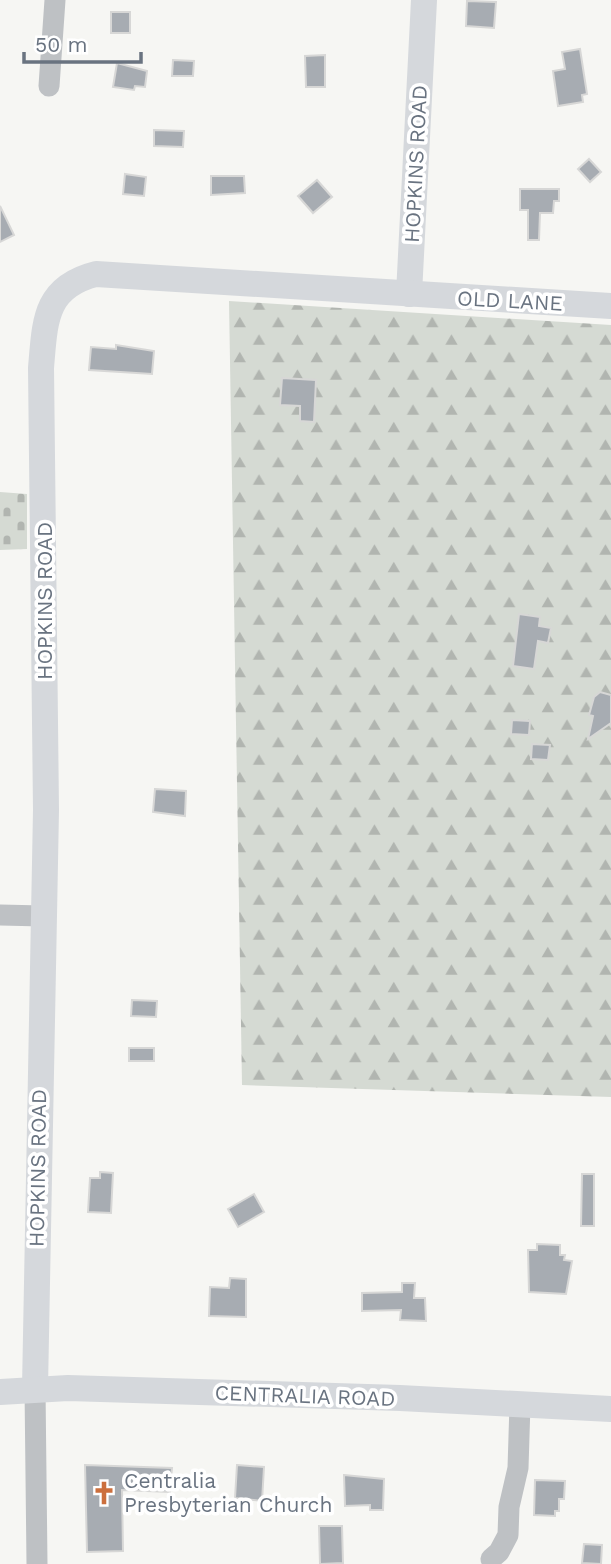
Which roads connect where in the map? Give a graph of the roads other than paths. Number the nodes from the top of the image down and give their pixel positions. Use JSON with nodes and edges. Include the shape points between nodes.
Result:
{"nodes":[{"id":1,"x":55,"y":0,"type":"edge"},
{"id":2,"x":424,"y":0,"type":"edge"},
{"id":3,"x":48,"y":86,"type":"dead end"},
{"id":4,"x":409,"y":294,"type":"junction"},
{"id":5,"x":611,"y":306,"type":"edge"},
{"id":6,"x":0,"y":915,"type":"edge"},
{"id":7,"x":43,"y":916,"type":"junction"},
{"id":8,"x":35,"y":1388,"type":"junction"},
{"id":9,"x":0,"y":1392,"type":"edge"},
{"id":10,"x":520,"y":1404,"type":"junction"},
{"id":11,"x":611,"y":1409,"type":"edge"},
{"id":12,"x":491,"y":1559,"type":"dead end"},
{"id":13,"x":37,"y":1564,"type":"edge"}],
"edges":[{"from":1,"to":3,"type":"street"},
{"from":2,"to":4,"type":"main road","name":"HOPKINS ROAD"},
{"from":4,"to":5,"type":"main road","name":"OLD LANE"},
{"from":4,"to":7,"type":"main road","name":"HOPKINS ROAD","via":[[96,274],[71,283],[50,307],[41,368]]},
{"from":6,"to":7,"type":"street"},
{"from":7,"to":8,"type":"main road","name":"HOPKINS ROAD"},
{"from":8,"to":9,"type":"main road","name":"CENTRALIA ROAD"},
{"from":8,"to":10,"type":"main road","name":"CENTRALIA ROAD"},
{"from":8,"to":13,"type":"street","name":"HOPKINS ROAD"},
{"from":10,"to":11,"type":"main road","name":"CENTRALIA ROAD"},
{"from":10,"to":12,"type":"street","via":[[518,1468],[508,1535]]}]}
